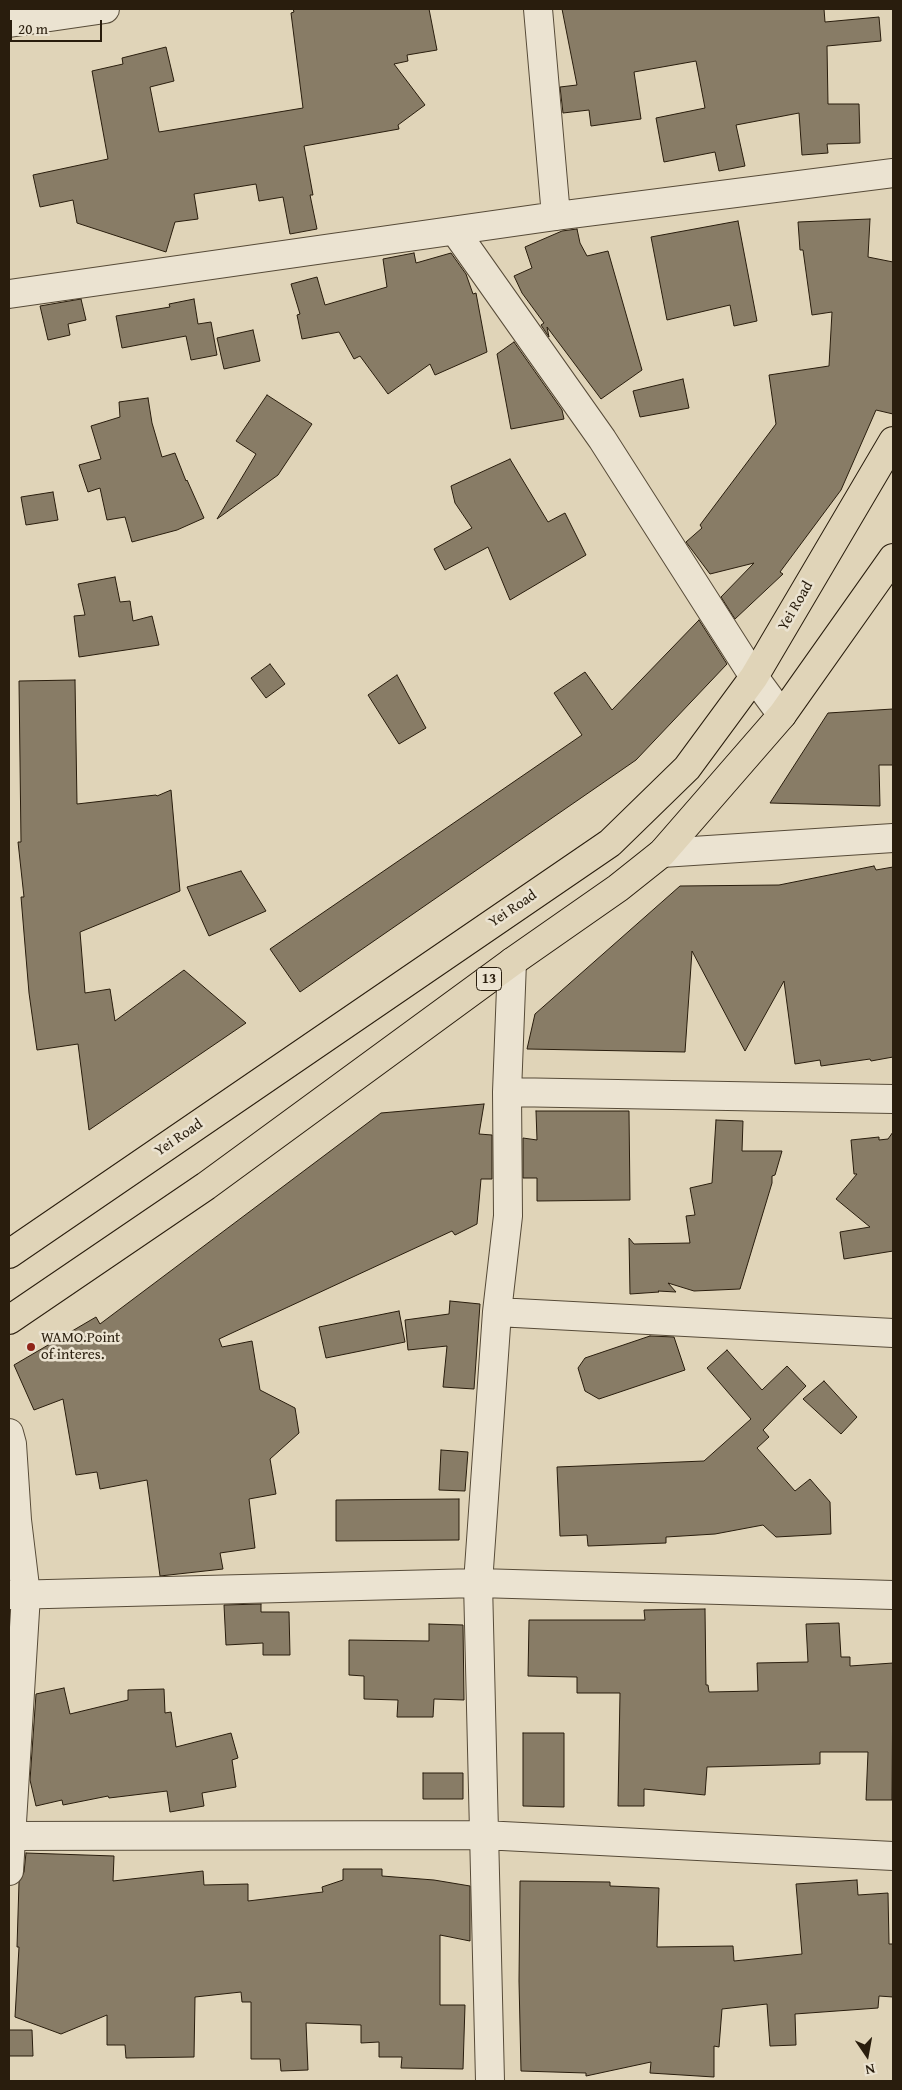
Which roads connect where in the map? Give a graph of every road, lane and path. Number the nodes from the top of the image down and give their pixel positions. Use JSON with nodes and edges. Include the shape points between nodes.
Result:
{"nodes":[{"id":1,"x":104,"y":9,"type":"edge"},
{"id":2,"x":538,"y":9,"type":"edge"},
{"id":3,"x":9,"y":23,"type":"edge"},
{"id":4,"x":893,"y":173,"type":"edge"},
{"id":5,"x":556,"y":216,"type":"junction"},
{"id":6,"x":455,"y":231,"type":"junction"},
{"id":7,"x":9,"y":294,"type":"edge"},
{"id":8,"x":893,"y":441,"type":"edge"},
{"id":9,"x":893,"y":558,"type":"edge"},
{"id":10,"x":754,"y":678,"type":"junction"},
{"id":11,"x":782,"y":715,"type":"junction"},
{"id":12,"x":893,"y":838,"type":"edge"},
{"id":13,"x":662,"y":853,"type":"junction"},
{"id":14,"x":512,"y":962,"type":"junction"},
{"id":15,"x":507,"y":1092,"type":"junction"},
{"id":16,"x":893,"y":1099,"type":"edge"},
{"id":17,"x":9,"y":1254,"type":"edge"},
{"id":18,"x":497,"y":1312,"type":"junction"},
{"id":19,"x":9,"y":1320,"type":"edge"},
{"id":20,"x":893,"y":1333,"type":"edge"},
{"id":21,"x":9,"y":1433,"type":"edge"},
{"id":22,"x":478,"y":1583,"type":"junction"},
{"id":23,"x":17,"y":1595,"type":"edge"},
{"id":24,"x":893,"y":1595,"type":"edge"},
{"id":25,"x":483,"y":1835,"type":"junction"},
{"id":26,"x":10,"y":1836,"type":"edge"},
{"id":27,"x":893,"y":1856,"type":"edge"},
{"id":28,"x":9,"y":1871,"type":"edge"},
{"id":29,"x":490,"y":2081,"type":"edge"}],
"edges":[{"from":1,"to":3,"type":"street"},
{"from":2,"to":5,"type":"street"},
{"from":4,"to":5,"type":"street"},
{"from":5,"to":6,"type":"street"},
{"from":6,"to":7,"type":"street"},
{"from":6,"to":10,"type":"street","via":[[602,439]]},
{"from":8,"to":10,"type":"main road","name":"Yei Road"},
{"from":9,"to":11,"type":"main road","number":"13"},
{"from":10,"to":11,"type":"street"},
{"from":10,"to":17,"type":"main road","name":"Yei Road","via":[[687,768],[610,843]]},
{"from":11,"to":13,"type":"main road","number":"13"},
{"from":12,"to":13,"type":"street"},
{"from":13,"to":14,"type":"main road","number":"13"},
{"from":14,"to":15,"type":"street"},
{"from":14,"to":19,"type":"main road","number":"13","via":[[206,1186]]},
{"from":15,"to":16,"type":"street"},
{"from":15,"to":18,"type":"street","via":[[508,1216]]},
{"from":18,"to":20,"type":"street"},
{"from":18,"to":22,"type":"street"},
{"from":21,"to":23,"type":"street","via":[[17,1520]]},
{"from":22,"to":23,"type":"street"},
{"from":22,"to":24,"type":"street"},
{"from":22,"to":25,"type":"street"},
{"from":23,"to":26,"type":"street"},
{"from":25,"to":26,"type":"street"},
{"from":25,"to":27,"type":"street"},
{"from":25,"to":29,"type":"street"},
{"from":26,"to":28,"type":"street"}]}
